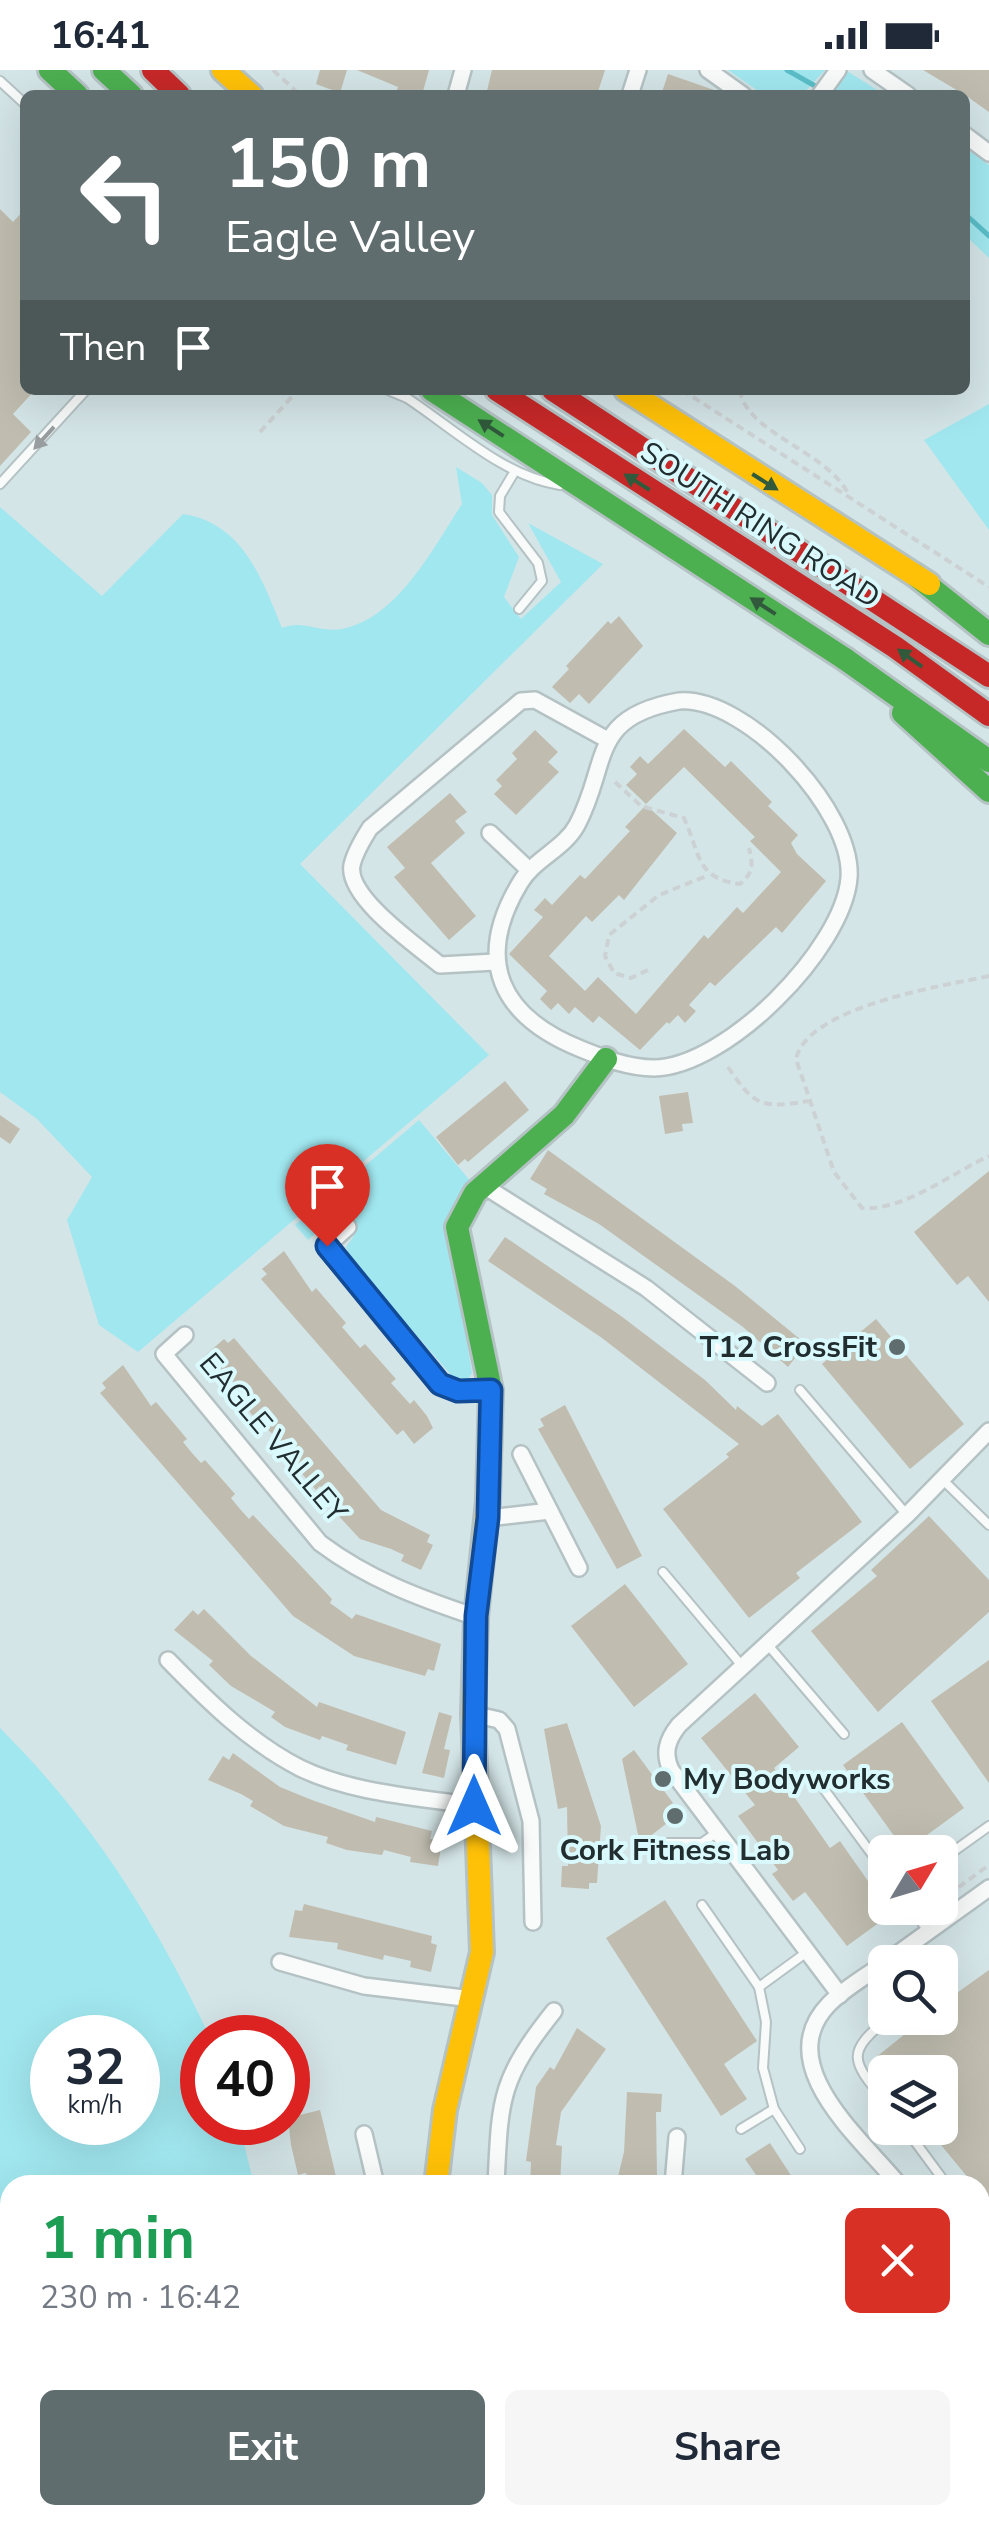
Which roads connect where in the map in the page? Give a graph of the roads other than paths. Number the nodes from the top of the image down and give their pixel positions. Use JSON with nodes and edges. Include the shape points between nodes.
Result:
{"nodes":[{"id":1,"x":50,"y":70,"type":"edge"},
{"id":2,"x":104,"y":70,"type":"edge"},
{"id":3,"x":153,"y":70,"type":"edge"},
{"id":4,"x":223,"y":70,"type":"edge"},
{"id":5,"x":708,"y":70,"type":"edge"},
{"id":6,"x":872,"y":70,"type":"edge"},
{"id":7,"x":0,"y":80,"type":"edge"},
{"id":8,"x":71,"y":90,"type":"edge"},
{"id":9,"x":126,"y":90,"type":"edge"},
{"id":10,"x":174,"y":90,"type":"edge"},
{"id":11,"x":245,"y":90,"type":"edge"},
{"id":12,"x":736,"y":90,"type":"edge"},
{"id":13,"x":901,"y":90,"type":"edge"},
{"id":14,"x":20,"y":99,"type":"edge"},
{"id":15,"x":81,"y":395,"type":"edge"},
{"id":16,"x":400,"y":395,"type":"edge"},
{"id":17,"x":440,"y":395,"type":"edge"},
{"id":18,"x":504,"y":395,"type":"edge"},
{"id":19,"x":561,"y":395,"type":"edge"},
{"id":20,"x":633,"y":395,"type":"edge"},
{"id":21,"x":515,"y":471,"type":"junction"},
{"id":22,"x":0,"y":484,"type":"edge"},
{"id":23,"x":584,"y":489,"type":"junction"},
{"id":24,"x":916,"y":575,"type":"junction"},
{"id":25,"x":519,"y":609,"type":"dead end"},
{"id":26,"x":989,"y":626,"type":"edge"},
{"id":27,"x":989,"y":634,"type":"edge"},
{"id":28,"x":845,"y":659,"type":"junction"},
{"id":29,"x":989,"y":676,"type":"edge"},
{"id":30,"x":989,"y":715,"type":"edge"},
{"id":31,"x":606,"y":739,"type":"junction"},
{"id":32,"x":989,"y":761,"type":"edge"},
{"id":33,"x":989,"y":791,"type":"edge"},
{"id":34,"x":490,"y":832,"type":"dead end"},
{"id":35,"x":529,"y":870,"type":"junction"},
{"id":36,"x":495,"y":962,"type":"junction"},
{"id":37,"x":606,"y":1059,"type":"junction"},
{"id":38,"x":484,"y":1186,"type":"junction"},
{"id":39,"x":348,"y":1228,"type":"dead end"},
{"id":40,"x":185,"y":1335,"type":"dead end"},
{"id":41,"x":767,"y":1382,"type":"dead end"},
{"id":42,"x":491,"y":1390,"type":"junction"},
{"id":43,"x":800,"y":1390,"type":"dead end"},
{"id":44,"x":989,"y":1431,"type":"edge"},
{"id":45,"x":521,"y":1454,"type":"dead end"},
{"id":46,"x":943,"y":1480,"type":"junction"},
{"id":47,"x":550,"y":1511,"type":"junction"},
{"id":48,"x":906,"y":1515,"type":"junction"},
{"id":49,"x":488,"y":1518,"type":"junction"},
{"id":50,"x":989,"y":1524,"type":"edge"},
{"id":51,"x":579,"y":1568,"type":"dead end"},
{"id":52,"x":662,"y":1572,"type":"dead end"},
{"id":53,"x":476,"y":1616,"type":"junction"},
{"id":54,"x":768,"y":1644,"type":"junction"},
{"id":55,"x":168,"y":1660,"type":"dead end"},
{"id":56,"x":743,"y":1667,"type":"junction"},
{"id":57,"x":473,"y":1714,"type":"junction"},
{"id":58,"x":844,"y":1734,"type":"dead end"},
{"id":59,"x":818,"y":1781,"type":"dead end"},
{"id":60,"x":474,"y":1806,"type":"junction"},
{"id":61,"x":989,"y":1826,"type":"edge"},
{"id":62,"x":716,"y":1833,"type":"junction"},
{"id":63,"x":661,"y":1843,"type":"dead end"},
{"id":64,"x":958,"y":1848,"type":"edge"},
{"id":65,"x":868,"y":1849,"type":"edge"},
{"id":66,"x":989,"y":1889,"type":"edge"},
{"id":67,"x":702,"y":1905,"type":"dead end"},
{"id":68,"x":532,"y":1922,"type":"dead end"},
{"id":69,"x":924,"y":1925,"type":"edge"},
{"id":70,"x":929,"y":1932,"type":"junction"},
{"id":71,"x":911,"y":1945,"type":"edge"},
{"id":72,"x":807,"y":1952,"type":"junction"},
{"id":73,"x":280,"y":1962,"type":"dead end"},
{"id":74,"x":868,"y":1975,"type":"edge"},
{"id":75,"x":759,"y":1986,"type":"junction"},
{"id":76,"x":840,"y":1995,"type":"junction"},
{"id":77,"x":472,"y":1999,"type":"junction"},
{"id":78,"x":554,"y":2011,"type":"dead end"},
{"id":79,"x":868,"y":2034,"type":"edge"},
{"id":80,"x":868,"y":2080,"type":"edge"},
{"id":81,"x":774,"y":2109,"type":"junction"},
{"id":82,"x":741,"y":2129,"type":"dead end"},
{"id":83,"x":364,"y":2134,"type":"dead end"},
{"id":84,"x":676,"y":2137,"type":"dead end"},
{"id":85,"x":917,"y":2145,"type":"edge"},
{"id":86,"x":800,"y":2149,"type":"dead end"},
{"id":87,"x":374,"y":2175,"type":"edge"},
{"id":88,"x":437,"y":2175,"type":"edge"},
{"id":89,"x":497,"y":2175,"type":"edge"},
{"id":90,"x":674,"y":2175,"type":"edge"},
{"id":91,"x":891,"y":2175,"type":"edge"},
{"id":92,"x":939,"y":2175,"type":"edge"}],
"edges":[{"from":1,"to":8,"type":"main road"},
{"from":2,"to":9,"type":"main road"},
{"from":3,"to":10,"type":"main road"},
{"from":4,"to":11,"type":"main road"},
{"from":5,"to":12,"type":"street"},
{"from":6,"to":13,"type":"street"},
{"from":7,"to":14,"type":"lane"},
{"from":15,"to":22,"type":"lane","one_way":true},
{"from":16,"to":21,"type":"lane"},
{"from":23,"to":17,"type":"main road","one_way":true},
{"from":30,"to":18,"type":"main road","name":"SOUTH RING ROAD","one_way":true},
{"from":19,"to":29,"type":"main road","name":"SOUTH RING ROAD"},
{"from":20,"to":24,"type":"main road","one_way":true},
{"from":21,"to":23,"type":"lane"},
{"from":21,"to":25,"type":"lane","via":[[499,512],[538,562],[542,581]]},
{"from":28,"to":23,"type":"main road","one_way":true},
{"from":24,"to":26,"type":"main road"},
{"from":24,"to":27,"type":"main road"},
{"from":28,"to":32,"type":"main road"},
{"from":28,"to":33,"type":"main road"},
{"from":31,"to":35,"type":"street","via":[[578,824]]},
{"from":31,"to":36,"type":"street","via":[[535,700],[521,701],[370,828],[359,846],[352,878],[358,892],[394,926],[440,964]]},
{"from":31,"to":37,"type":"street","via":[[666,703],[694,700],[720,707],[771,743],[804,780],[849,865],[840,915],[822,946],[737,1031],[705,1053],[667,1066]]},
{"from":34,"to":35,"type":"street"},
{"from":35,"to":36,"type":"street","via":[[506,913]]},
{"from":36,"to":37,"type":"street","via":[[525,1018]]},
{"from":37,"to":38,"type":"main road","via":[[562,1116]]},
{"from":38,"to":41,"type":"street","via":[[646,1288]]},
{"from":38,"to":42,"type":"main road","via":[[457,1227]]},
{"from":39,"to":42,"type":"street","via":[[327,1246],[440,1384]]},
{"from":40,"to":53,"type":"street","name":"EAGLE VALLEY","via":[[164,1354],[320,1543],[407,1594]]},
{"from":42,"to":49,"type":"main road"},
{"from":43,"to":48,"type":"lane"},
{"from":44,"to":46,"type":"street"},
{"from":45,"to":47,"type":"street"},
{"from":46,"to":48,"type":"street"},
{"from":46,"to":50,"type":"lane"},
{"from":47,"to":49,"type":"street"},
{"from":47,"to":51,"type":"street"},
{"from":48,"to":54,"type":"street"},
{"from":49,"to":53,"type":"main road"},
{"from":52,"to":56,"type":"lane"},
{"from":53,"to":57,"type":"main road"},
{"from":54,"to":56,"type":"street"},
{"from":54,"to":58,"type":"lane"},
{"from":55,"to":60,"type":"street","via":[[225,1717],[300,1768],[356,1786]]},
{"from":56,"to":62,"type":"street","via":[[668,1741],[670,1770]]},
{"from":57,"to":60,"type":"main road"},
{"from":57,"to":68,"type":"street","via":[[499,1720],[507,1729],[532,1821]]},
{"from":59,"to":65,"type":"lane"},
{"from":60,"to":77,"type":"main road","via":[[483,1903]]},
{"from":61,"to":64,"type":"lane"},
{"from":62,"to":63,"type":"lane","via":[[702,1843]]},
{"from":62,"to":72,"type":"street"},
{"from":66,"to":70,"type":"street"},
{"from":67,"to":75,"type":"lane"},
{"from":69,"to":70,"type":"lane"},
{"from":70,"to":71,"type":"street"},
{"from":72,"to":75,"type":"lane"},
{"from":72,"to":76,"type":"street"},
{"from":73,"to":77,"type":"street","via":[[364,1986]]},
{"from":74,"to":76,"type":"street"},
{"from":75,"to":81,"type":"lane","via":[[766,2022],[763,2068]]},
{"from":76,"to":91,"type":"street","via":[[811,2035],[811,2073]]},
{"from":77,"to":88,"type":"main road"},
{"from":78,"to":89,"type":"street","via":[[507,2079]]},
{"from":79,"to":80,"type":"lane","via":[[856,2058]]},
{"from":81,"to":82,"type":"lane"},
{"from":81,"to":86,"type":"lane"},
{"from":83,"to":87,"type":"street"},
{"from":84,"to":90,"type":"street"},
{"from":85,"to":92,"type":"lane"}]}
